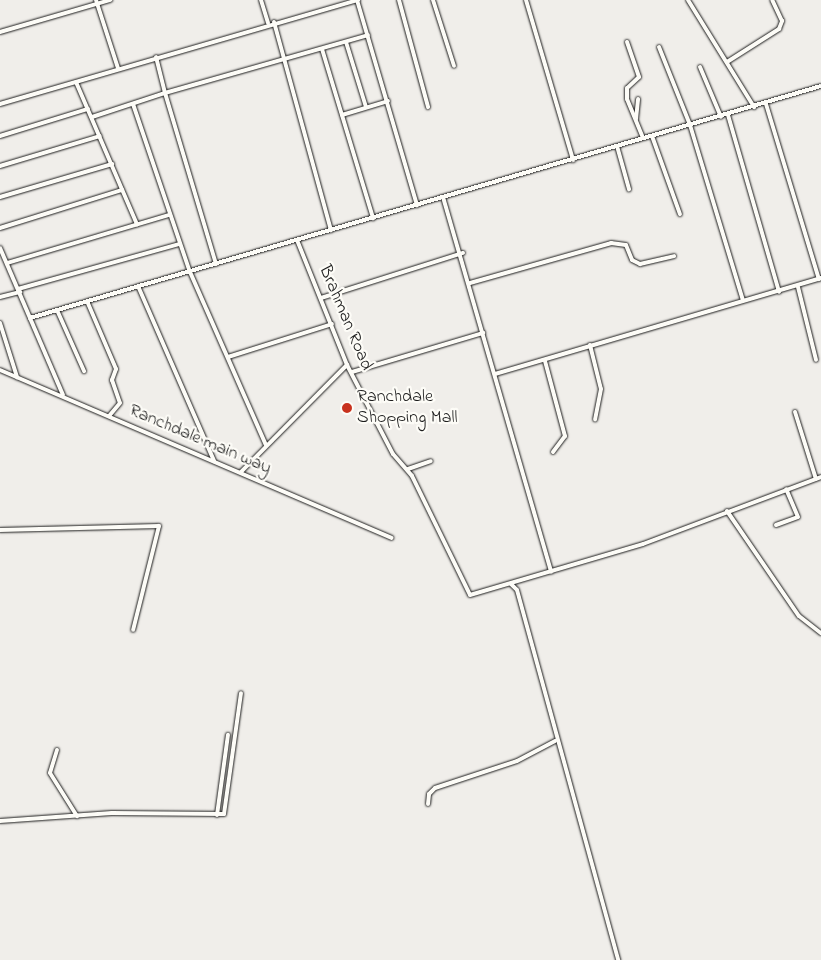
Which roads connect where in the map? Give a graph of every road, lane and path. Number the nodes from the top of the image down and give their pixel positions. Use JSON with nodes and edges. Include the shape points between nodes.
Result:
{"nodes":[{"id":1,"x":110,"y":0,"type":"edge"},
{"id":2,"x":261,"y":0,"type":"edge"},
{"id":3,"x":357,"y":0,"type":"edge"},
{"id":4,"x":399,"y":0,"type":"edge"},
{"id":5,"x":432,"y":0,"type":"edge"},
{"id":6,"x":526,"y":0,"type":"edge"},
{"id":7,"x":688,"y":0,"type":"edge"},
{"id":8,"x":772,"y":0,"type":"edge"},
{"id":9,"x":97,"y":2,"type":"edge"},
{"id":10,"x":274,"y":22,"type":"junction"},
{"id":11,"x":268,"y":24,"type":"junction"},
{"id":12,"x":0,"y":32,"type":"edge"},
{"id":13,"x":368,"y":35,"type":"junction"},
{"id":14,"x":346,"y":42,"type":"junction"},
{"id":15,"x":627,"y":42,"type":"dead end"},
{"id":16,"x":659,"y":47,"type":"dead end"},
{"id":17,"x":322,"y":49,"type":"junction"},
{"id":18,"x":156,"y":57,"type":"junction"},
{"id":19,"x":285,"y":61,"type":"junction"},
{"id":20,"x":727,"y":62,"type":"junction"},
{"id":21,"x":454,"y":66,"type":"dead end"},
{"id":22,"x":700,"y":67,"type":"dead end"},
{"id":23,"x":118,"y":68,"type":"junction"},
{"id":24,"x":76,"y":82,"type":"junction"},
{"id":25,"x":821,"y":86,"type":"edge"},
{"id":26,"x":165,"y":93,"type":"junction"},
{"id":27,"x":638,"y":98,"type":"dead end"},
{"id":28,"x":388,"y":101,"type":"junction"},
{"id":29,"x":0,"y":104,"type":"edge"},
{"id":30,"x":134,"y":104,"type":"junction"},
{"id":31,"x":766,"y":104,"type":"junction"},
{"id":32,"x":366,"y":107,"type":"junction"},
{"id":33,"x":428,"y":107,"type":"dead end"},
{"id":34,"x":754,"y":107,"type":"junction"},
{"id":35,"x":88,"y":109,"type":"junction"},
{"id":36,"x":342,"y":115,"type":"junction"},
{"id":37,"x":728,"y":115,"type":"junction"},
{"id":38,"x":92,"y":117,"type":"junction"},
{"id":39,"x":721,"y":117,"type":"junction"},
{"id":40,"x":636,"y":119,"type":"junction"},
{"id":41,"x":690,"y":125,"type":"junction"},
{"id":42,"x":0,"y":136,"type":"edge"},
{"id":43,"x":100,"y":136,"type":"junction"},
{"id":44,"x":652,"y":136,"type":"junction"},
{"id":45,"x":643,"y":138,"type":"junction"},
{"id":46,"x":617,"y":146,"type":"junction"},
{"id":47,"x":573,"y":160,"type":"junction"},
{"id":48,"x":112,"y":164,"type":"junction"},
{"id":49,"x":0,"y":166,"type":"edge"},
{"id":50,"x":629,"y":189,"type":"dead end"},
{"id":51,"x":122,"y":190,"type":"junction"},
{"id":52,"x":0,"y":197,"type":"edge"},
{"id":53,"x":442,"y":197,"type":"junction"},
{"id":54,"x":417,"y":205,"type":"junction"},
{"id":55,"x":680,"y":214,"type":"dead end"},
{"id":56,"x":169,"y":215,"type":"junction"},
{"id":57,"x":373,"y":218,"type":"junction"},
{"id":58,"x":137,"y":224,"type":"junction"},
{"id":59,"x":0,"y":228,"type":"edge"},
{"id":60,"x":331,"y":230,"type":"junction"},
{"id":61,"x":297,"y":240,"type":"junction"},
{"id":62,"x":179,"y":244,"type":"junction"},
{"id":63,"x":0,"y":248,"type":"edge"},
{"id":64,"x":462,"y":254,"type":"junction"},
{"id":65,"x":674,"y":256,"type":"dead end"},
{"id":66,"x":7,"y":263,"type":"junction"},
{"id":67,"x":216,"y":264,"type":"junction"},
{"id":68,"x":190,"y":272,"type":"junction"},
{"id":69,"x":820,"y":278,"type":"edge"},
{"id":70,"x":470,"y":283,"type":"junction"},
{"id":71,"x":138,"y":286,"type":"junction"},
{"id":72,"x":798,"y":287,"type":"junction"},
{"id":73,"x":19,"y":290,"type":"junction"},
{"id":74,"x":779,"y":292,"type":"junction"},
{"id":75,"x":0,"y":297,"type":"edge"},
{"id":76,"x":321,"y":298,"type":"junction"},
{"id":77,"x":743,"y":300,"type":"junction"},
{"id":78,"x":87,"y":301,"type":"junction"},
{"id":79,"x":57,"y":310,"type":"junction"},
{"id":80,"x":30,"y":318,"type":"junction"},
{"id":81,"x":0,"y":323,"type":"edge"},
{"id":82,"x":332,"y":324,"type":"junction"},
{"id":83,"x":483,"y":333,"type":"junction"},
{"id":84,"x":590,"y":345,"type":"junction"},
{"id":85,"x":228,"y":357,"type":"junction"},
{"id":86,"x":816,"y":360,"type":"dead end"},
{"id":87,"x":545,"y":361,"type":"junction"},
{"id":88,"x":348,"y":365,"type":"junction"},
{"id":89,"x":0,"y":370,"type":"edge"},
{"id":90,"x":84,"y":371,"type":"dead end"},
{"id":91,"x":352,"y":372,"type":"junction"},
{"id":92,"x":495,"y":374,"type":"junction"},
{"id":93,"x":17,"y":377,"type":"junction"},
{"id":94,"x":63,"y":395,"type":"junction"},
{"id":95,"x":795,"y":412,"type":"dead end"},
{"id":96,"x":109,"y":416,"type":"junction"},
{"id":97,"x":595,"y":418,"type":"dead end"},
{"id":98,"x":266,"y":445,"type":"junction"},
{"id":99,"x":553,"y":452,"type":"dead end"},
{"id":100,"x":431,"y":461,"type":"dead end"},
{"id":101,"x":214,"y":462,"type":"junction"},
{"id":102,"x":408,"y":469,"type":"junction"},
{"id":103,"x":241,"y":472,"type":"junction"},
{"id":104,"x":821,"y":477,"type":"edge"},
{"id":105,"x":816,"y":479,"type":"junction"},
{"id":106,"x":786,"y":489,"type":"junction"},
{"id":107,"x":727,"y":511,"type":"junction"},
{"id":108,"x":776,"y":525,"type":"dead end"},
{"id":109,"x":0,"y":530,"type":"edge"},
{"id":110,"x":390,"y":537,"type":"dead end"},
{"id":111,"x":551,"y":572,"type":"junction"},
{"id":112,"x":521,"y":582,"type":"junction"},
{"id":113,"x":511,"y":584,"type":"junction"},
{"id":114,"x":517,"y":590,"type":"junction"},
{"id":115,"x":133,"y":630,"type":"dead end"},
{"id":116,"x":821,"y":632,"type":"edge"},
{"id":117,"x":241,"y":693,"type":"dead end"},
{"id":118,"x":228,"y":735,"type":"dead end"},
{"id":119,"x":555,"y":741,"type":"junction"},
{"id":120,"x":57,"y":750,"type":"dead end"},
{"id":121,"x":428,"y":804,"type":"dead end"},
{"id":122,"x":217,"y":815,"type":"junction"},
{"id":123,"x":78,"y":816,"type":"junction"},
{"id":124,"x":0,"y":821,"type":"edge"},
{"id":125,"x":618,"y":960,"type":"edge"}],
"edges":[{"from":1,"to":9,"type":"street"},
{"from":2,"to":11,"type":"street"},
{"from":3,"to":10,"type":"street"},
{"from":3,"to":13,"type":"street"},
{"from":4,"to":33,"type":"street"},
{"from":5,"to":21,"type":"street"},
{"from":6,"to":47,"type":"street"},
{"from":7,"to":20,"type":"street"},
{"from":8,"to":20,"type":"street","via":[[782,21],[779,29]]},
{"from":9,"to":12,"type":"street"},
{"from":9,"to":23,"type":"street"},
{"from":10,"to":11,"type":"street"},
{"from":10,"to":19,"type":"street"},
{"from":11,"to":18,"type":"street"},
{"from":13,"to":14,"type":"street"},
{"from":13,"to":28,"type":"street"},
{"from":14,"to":17,"type":"street"},
{"from":14,"to":32,"type":"street"},
{"from":15,"to":40,"type":"street","via":[[639,77],[626,91]]},
{"from":16,"to":41,"type":"street"},
{"from":17,"to":19,"type":"street"},
{"from":17,"to":36,"type":"street"},
{"from":18,"to":23,"type":"street"},
{"from":18,"to":26,"type":"street"},
{"from":19,"to":26,"type":"street"},
{"from":19,"to":60,"type":"street"},
{"from":20,"to":34,"type":"street"},
{"from":22,"to":39,"type":"street"},
{"from":23,"to":24,"type":"street"},
{"from":24,"to":29,"type":"street"},
{"from":24,"to":35,"type":"street"},
{"from":25,"to":31,"type":"street"},
{"from":26,"to":30,"type":"street"},
{"from":26,"to":67,"type":"street"},
{"from":27,"to":40,"type":"street"},
{"from":28,"to":32,"type":"street"},
{"from":28,"to":54,"type":"street"},
{"from":30,"to":38,"type":"street"},
{"from":30,"to":56,"type":"street"},
{"from":31,"to":34,"type":"street"},
{"from":31,"to":69,"type":"street"},
{"from":32,"to":36,"type":"street"},
{"from":34,"to":37,"type":"street"},
{"from":35,"to":38,"type":"street"},
{"from":35,"to":42,"type":"street"},
{"from":36,"to":57,"type":"street"},
{"from":37,"to":39,"type":"street"},
{"from":37,"to":74,"type":"street"},
{"from":38,"to":43,"type":"street"},
{"from":39,"to":41,"type":"street"},
{"from":40,"to":45,"type":"street"},
{"from":41,"to":44,"type":"street"},
{"from":41,"to":77,"type":"street"},
{"from":43,"to":48,"type":"street"},
{"from":43,"to":49,"type":"street"},
{"from":44,"to":45,"type":"street"},
{"from":44,"to":55,"type":"street"},
{"from":45,"to":46,"type":"street"},
{"from":46,"to":47,"type":"street"},
{"from":46,"to":50,"type":"street"},
{"from":47,"to":53,"type":"street"},
{"from":48,"to":51,"type":"street"},
{"from":48,"to":52,"type":"street"},
{"from":51,"to":58,"type":"street"},
{"from":51,"to":59,"type":"street"},
{"from":53,"to":54,"type":"street"},
{"from":53,"to":64,"type":"street"},
{"from":54,"to":57,"type":"street"},
{"from":56,"to":58,"type":"street"},
{"from":56,"to":62,"type":"street"},
{"from":57,"to":60,"type":"street"},
{"from":58,"to":66,"type":"street"},
{"from":60,"to":61,"type":"street"},
{"from":61,"to":67,"type":"street"},
{"from":61,"to":76,"type":"street","name":"Brahman Road"},
{"from":62,"to":68,"type":"street","via":[[185,248]]},
{"from":62,"to":73,"type":"street"},
{"from":63,"to":66,"type":"street"},
{"from":64,"to":70,"type":"street"},
{"from":64,"to":76,"type":"street"},
{"from":65,"to":70,"type":"street","via":[[640,264],[632,260],[626,245],[612,242]]},
{"from":66,"to":73,"type":"street"},
{"from":67,"to":68,"type":"street"},
{"from":68,"to":71,"type":"street"},
{"from":68,"to":85,"type":"street"},
{"from":69,"to":72,"type":"street"},
{"from":70,"to":83,"type":"street"},
{"from":71,"to":78,"type":"street"},
{"from":71,"to":101,"type":"street"},
{"from":72,"to":74,"type":"street"},
{"from":72,"to":86,"type":"street"},
{"from":73,"to":75,"type":"street"},
{"from":73,"to":80,"type":"street"},
{"from":74,"to":77,"type":"street"},
{"from":76,"to":82,"type":"street","name":"Brahman Road"},
{"from":77,"to":84,"type":"street"},
{"from":78,"to":79,"type":"street"},
{"from":78,"to":96,"type":"street","via":[[116,369],[112,380],[120,403]]},
{"from":79,"to":80,"type":"street"},
{"from":79,"to":90,"type":"street"},
{"from":80,"to":94,"type":"street"},
{"from":81,"to":93,"type":"street"},
{"from":82,"to":85,"type":"street"},
{"from":82,"to":88,"type":"street","name":"Brahman Road"},
{"from":83,"to":91,"type":"street"},
{"from":83,"to":92,"type":"street"},
{"from":84,"to":87,"type":"street"},
{"from":84,"to":97,"type":"street","via":[[601,389]]},
{"from":85,"to":98,"type":"street"},
{"from":87,"to":92,"type":"street"},
{"from":87,"to":99,"type":"street","via":[[565,436]]},
{"from":88,"to":91,"type":"street","name":"Brahman Road"},
{"from":88,"to":98,"type":"street"},
{"from":89,"to":93,"type":"street","name":"Ranchdale main way"},
{"from":91,"to":102,"type":"street","name":"Brahman Road","via":[[393,454]]},
{"from":92,"to":111,"type":"street"},
{"from":93,"to":94,"type":"street","name":"Ranchdale main way"},
{"from":94,"to":96,"type":"street","name":"Ranchdale main way"},
{"from":95,"to":105,"type":"street"},
{"from":96,"to":101,"type":"street","name":"Ranchdale main way"},
{"from":98,"to":103,"type":"street"},
{"from":100,"to":102,"type":"street"},
{"from":101,"to":103,"type":"street","name":"Ranchdale main way"},
{"from":102,"to":113,"type":"street","name":"Brahman Road","via":[[472,596]]},
{"from":103,"to":110,"type":"street","name":"Ranchdale main way"},
{"from":104,"to":105,"type":"street"},
{"from":105,"to":106,"type":"street"},
{"from":106,"to":107,"type":"street"},
{"from":106,"to":108,"type":"street","via":[[798,514]]},
{"from":107,"to":111,"type":"street"},
{"from":107,"to":116,"type":"street","via":[[799,616]]},
{"from":109,"to":115,"type":"street","via":[[159,526]]},
{"from":111,"to":112,"type":"street"},
{"from":112,"to":113,"type":"street"},
{"from":112,"to":114,"type":"street"},
{"from":113,"to":114,"type":"street"},
{"from":114,"to":119,"type":"street"},
{"from":117,"to":122,"type":"street","via":[[226,813]]},
{"from":118,"to":122,"type":"street"},
{"from":119,"to":121,"type":"street","via":[[518,761],[436,788]]},
{"from":119,"to":125,"type":"street"},
{"from":120,"to":123,"type":"street","via":[[50,773]]},
{"from":122,"to":123,"type":"street"},
{"from":123,"to":124,"type":"street"}]}
